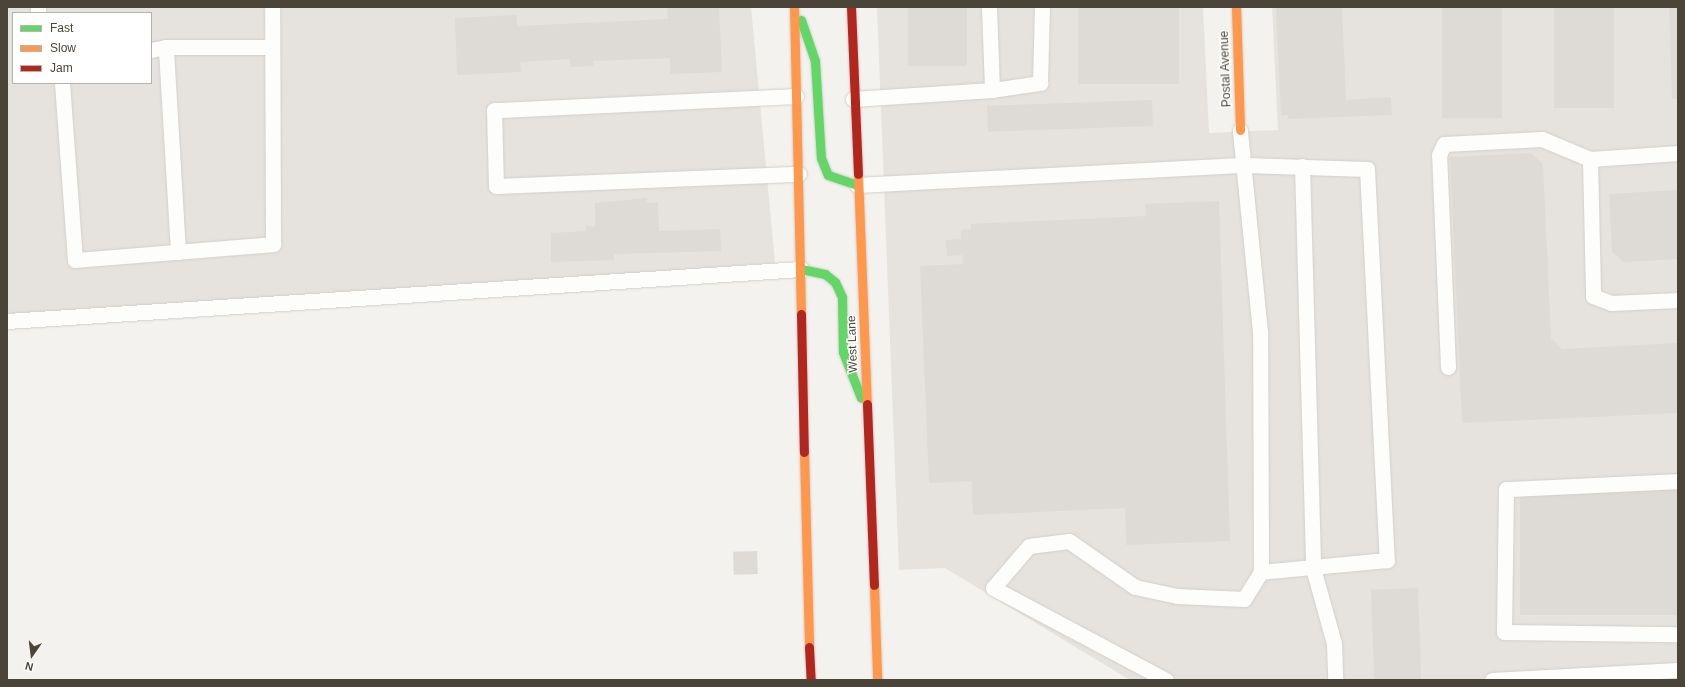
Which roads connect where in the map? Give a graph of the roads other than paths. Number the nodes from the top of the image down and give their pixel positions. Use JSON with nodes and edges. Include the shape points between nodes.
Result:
{"nodes":[{"id":1,"x":272,"y":7,"type":"edge"},
{"id":2,"x":795,"y":7,"type":"edge"},
{"id":3,"x":851,"y":7,"type":"edge"},
{"id":4,"x":990,"y":7,"type":"edge"},
{"id":5,"x":1042,"y":7,"type":"edge"},
{"id":6,"x":1236,"y":7,"type":"edge"},
{"id":7,"x":166,"y":47,"type":"junction"},
{"id":8,"x":272,"y":47,"type":"junction"},
{"id":9,"x":152,"y":50,"type":"edge"},
{"id":10,"x":62,"y":84,"type":"edge"},
{"id":11,"x":992,"y":90,"type":"junction"},
{"id":12,"x":796,"y":96,"type":"junction"},
{"id":13,"x":853,"y":99,"type":"junction"},
{"id":14,"x":1240,"y":130,"type":"joint"},
{"id":15,"x":1678,"y":153,"type":"edge"},
{"id":16,"x":1590,"y":159,"type":"junction"},
{"id":17,"x":1245,"y":165,"type":"junction"},
{"id":18,"x":1302,"y":166,"type":"junction"},
{"id":19,"x":799,"y":174,"type":"junction"},
{"id":20,"x":857,"y":185,"type":"junction"},
{"id":21,"x":178,"y":252,"type":"junction"},
{"id":22,"x":801,"y":269,"type":"junction"},
{"id":23,"x":1678,"y":300,"type":"edge"},
{"id":24,"x":7,"y":321,"type":"edge"},
{"id":25,"x":1448,"y":367,"type":"dead end"},
{"id":26,"x":867,"y":412,"type":"junction"},
{"id":27,"x":1678,"y":481,"type":"edge"},
{"id":28,"x":1313,"y":568,"type":"junction"},
{"id":29,"x":1261,"y":572,"type":"junction"},
{"id":30,"x":1678,"y":634,"type":"edge"},
{"id":31,"x":1678,"y":670,"type":"edge"},
{"id":32,"x":1621,"y":676,"type":"edge"},
{"id":33,"x":1542,"y":678,"type":"edge"},
{"id":34,"x":811,"y":680,"type":"edge"},
{"id":35,"x":877,"y":680,"type":"edge"},
{"id":36,"x":1166,"y":680,"type":"edge"},
{"id":37,"x":1335,"y":680,"type":"edge"},
{"id":38,"x":1492,"y":680,"type":"edge"}],
"edges":[{"from":1,"to":8,"type":"lane"},
{"from":2,"to":12,"type":"main road"},
{"from":2,"to":20,"type":"main road","via":[[815,61],[821,158],[828,175]]},
{"from":3,"to":13,"type":"main road","name":"West Lane"},
{"from":4,"to":11,"type":"lane"},
{"from":5,"to":11,"type":"lane","via":[[1040,83]]},
{"from":6,"to":14,"type":"main road","name":"Postal Avenue"},
{"from":7,"to":8,"type":"lane"},
{"from":7,"to":9,"type":"lane"},
{"from":7,"to":21,"type":"lane"},
{"from":8,"to":21,"type":"lane","via":[[273,244]]},
{"from":10,"to":21,"type":"lane","via":[[75,260]]},
{"from":11,"to":13,"type":"lane"},
{"from":12,"to":19,"type":"main road"},
{"from":12,"to":19,"type":"lane","via":[[494,110],[496,186]]},
{"from":13,"to":20,"type":"main road","name":"West Lane"},
{"from":14,"to":17,"type":"lane"},
{"from":15,"to":16,"type":"lane"},
{"from":16,"to":23,"type":"lane","via":[[1594,296],[1611,303]]},
{"from":16,"to":25,"type":"lane","via":[[1542,139],[1444,144],[1439,155]]},
{"from":17,"to":18,"type":"lane"},
{"from":17,"to":20,"type":"lane"},
{"from":17,"to":29,"type":"lane","via":[[1260,332]]},
{"from":18,"to":28,"type":"lane"},
{"from":18,"to":28,"type":"lane","via":[[1367,169],[1387,560]]},
{"from":19,"to":22,"type":"main road"},
{"from":20,"to":26,"type":"main road","name":"West Lane"},
{"from":22,"to":24,"type":"lane"},
{"from":22,"to":26,"type":"main road","via":[[825,274],[835,282],[842,297],[842,352]]},
{"from":22,"to":34,"type":"main road"},
{"from":26,"to":35,"type":"main road","name":"West Lane"},
{"from":27,"to":30,"type":"lane","via":[[1506,489],[1504,632]]},
{"from":28,"to":29,"type":"lane"},
{"from":28,"to":37,"type":"lane","via":[[1334,644]]},
{"from":29,"to":36,"type":"lane","via":[[1244,599],[1178,596],[1135,587],[1070,541],[1029,546],[993,588]]},
{"from":31,"to":32,"type":"lane"},
{"from":32,"to":33,"type":"lane"},
{"from":33,"to":38,"type":"lane"}]}
